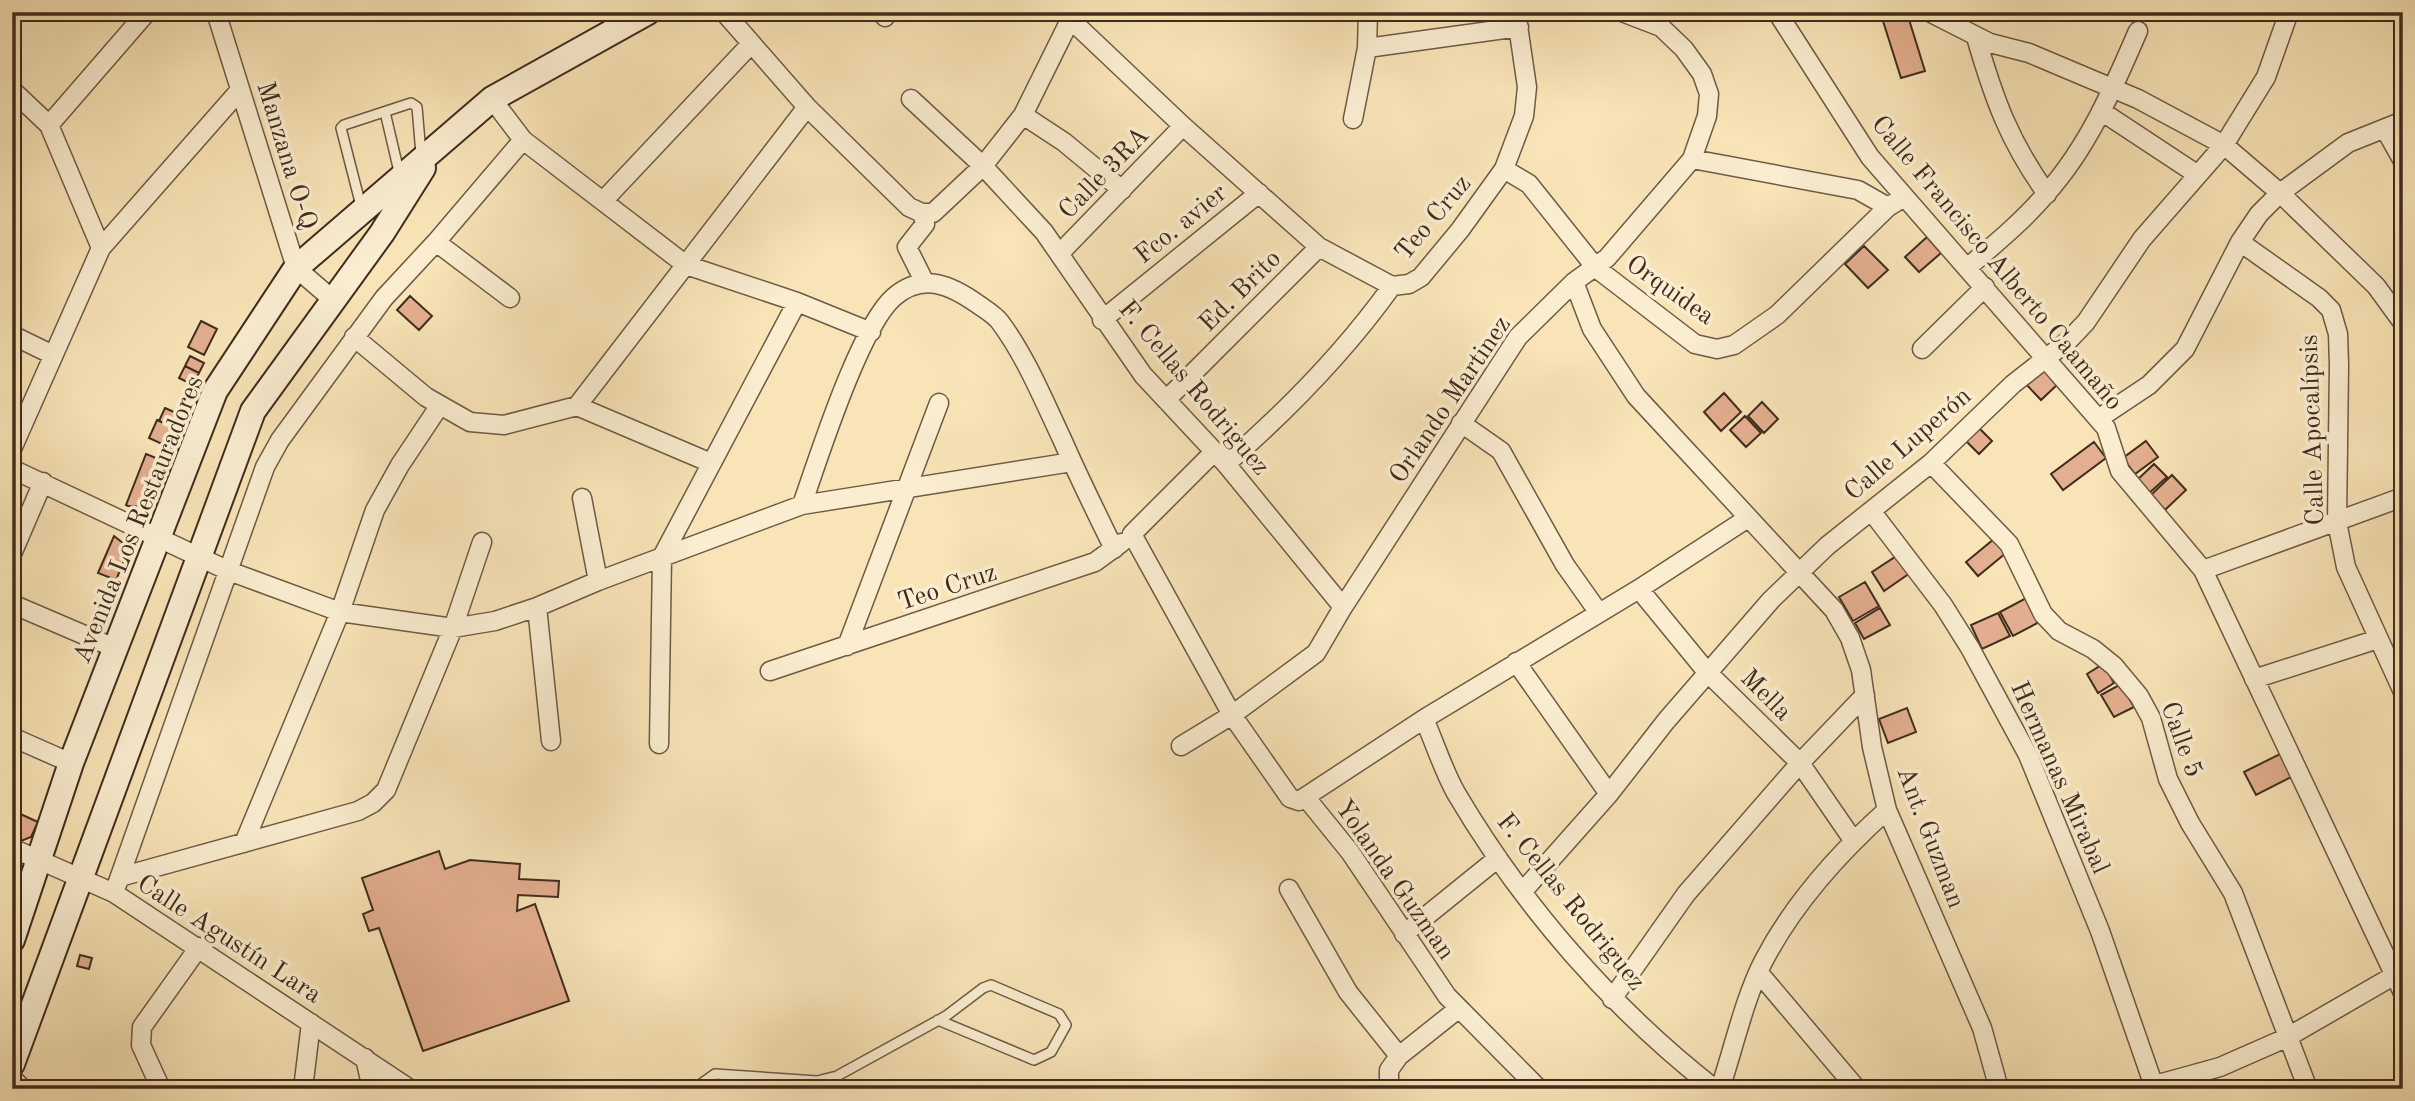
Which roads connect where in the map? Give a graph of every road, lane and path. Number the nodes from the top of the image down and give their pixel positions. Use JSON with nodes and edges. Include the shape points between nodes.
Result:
{"nodes":[{"id":1,"x":147,"y":12,"type":"edge"},
{"id":2,"x":216,"y":12,"type":"edge"},
{"id":3,"x":648,"y":12,"type":"edge"},
{"id":4,"x":724,"y":12,"type":"edge"},
{"id":5,"x":1368,"y":12,"type":"edge"},
{"id":6,"x":1622,"y":12,"type":"edge"},
{"id":7,"x":1777,"y":12,"type":"edge"},
{"id":8,"x":1929,"y":12,"type":"edge"},
{"id":9,"x":2289,"y":12,"type":"edge"},
{"id":10,"x":1072,"y":16,"type":"edge"},
{"id":11,"x":1517,"y":20,"type":"edge"},
{"id":12,"x":2138,"y":32,"type":"dead end"},
{"id":13,"x":1976,"y":37,"type":"junction"},
{"id":14,"x":750,"y":45,"type":"junction"},
{"id":15,"x":1367,"y":48,"type":"junction"},
{"id":16,"x":2113,"y":88,"type":"junction"},
{"id":17,"x":12,"y":90,"type":"edge"},
{"id":18,"x":240,"y":90,"type":"junction"},
{"id":19,"x":492,"y":99,"type":"junction"},
{"id":20,"x":911,"y":99,"type":"dead end"},
{"id":21,"x":807,"y":107,"type":"junction"},
{"id":22,"x":2101,"y":111,"type":"junction"},
{"id":23,"x":385,"y":112,"type":"junction"},
{"id":24,"x":1023,"y":115,"type":"junction"},
{"id":25,"x":1353,"y":120,"type":"dead end"},
{"id":26,"x":2403,"y":121,"type":"edge"},
{"id":27,"x":49,"y":125,"type":"junction"},
{"id":28,"x":1183,"y":126,"type":"junction"},
{"id":29,"x":2385,"y":129,"type":"junction"},
{"id":30,"x":523,"y":140,"type":"junction"},
{"id":31,"x":2224,"y":145,"type":"junction"},
{"id":32,"x":430,"y":153,"type":"junction"},
{"id":33,"x":1692,"y":159,"type":"junction"},
{"id":34,"x":2403,"y":161,"type":"edge"},
{"id":35,"x":984,"y":166,"type":"junction"},
{"id":36,"x":1504,"y":169,"type":"junction"},
{"id":37,"x":2197,"y":174,"type":"junction"},
{"id":38,"x":400,"y":177,"type":"junction"},
{"id":39,"x":1122,"y":190,"type":"junction"},
{"id":40,"x":1259,"y":192,"type":"junction"},
{"id":41,"x":2280,"y":193,"type":"junction"},
{"id":42,"x":2047,"y":194,"type":"junction"},
{"id":43,"x":1904,"y":197,"type":"junction"},
{"id":44,"x":603,"y":201,"type":"junction"},
{"id":45,"x":1888,"y":207,"type":"junction"},
{"id":46,"x":362,"y":211,"type":"junction"},
{"id":47,"x":922,"y":213,"type":"junction"},
{"id":48,"x":436,"y":242,"type":"junction"},
{"id":49,"x":2239,"y":242,"type":"junction"},
{"id":50,"x":1319,"y":247,"type":"junction"},
{"id":51,"x":101,"y":248,"type":"junction"},
{"id":52,"x":1060,"y":253,"type":"junction"},
{"id":53,"x":686,"y":265,"type":"junction"},
{"id":54,"x":1968,"y":267,"type":"junction"},
{"id":55,"x":296,"y":268,"type":"junction"},
{"id":56,"x":1596,"y":268,"type":"junction"},
{"id":57,"x":924,"y":281,"type":"junction"},
{"id":58,"x":1574,"y":282,"type":"junction"},
{"id":59,"x":1392,"y":286,"type":"junction"},
{"id":60,"x":1986,"y":287,"type":"junction"},
{"id":61,"x":510,"y":298,"type":"dead end"},
{"id":62,"x":332,"y":299,"type":"junction"},
{"id":63,"x":797,"y":302,"type":"junction"},
{"id":64,"x":1102,"y":320,"type":"junction"},
{"id":65,"x":2403,"y":323,"type":"edge"},
{"id":66,"x":871,"y":332,"type":"junction"},
{"id":67,"x":12,"y":335,"type":"edge"},
{"id":68,"x":354,"y":337,"type":"junction"},
{"id":69,"x":1922,"y":349,"type":"dead end"},
{"id":70,"x":53,"y":355,"type":"junction"},
{"id":71,"x":2046,"y":356,"type":"junction"},
{"id":72,"x":1166,"y":400,"type":"junction"},
{"id":73,"x":939,"y":403,"type":"dead end"},
{"id":74,"x":440,"y":405,"type":"junction"},
{"id":75,"x":577,"y":407,"type":"junction"},
{"id":76,"x":2098,"y":419,"type":"junction"},
{"id":77,"x":1461,"y":423,"type":"junction"},
{"id":78,"x":12,"y":449,"type":"edge"},
{"id":79,"x":1220,"y":458,"type":"junction"},
{"id":80,"x":1072,"y":462,"type":"junction"},
{"id":81,"x":711,"y":463,"type":"junction"},
{"id":82,"x":1931,"y":463,"type":"junction"},
{"id":83,"x":12,"y":469,"type":"edge"},
{"id":84,"x":43,"y":482,"type":"junction"},
{"id":85,"x":907,"y":488,"type":"junction"},
{"id":86,"x":582,"y":498,"type":"dead end"},
{"id":87,"x":2400,"y":503,"type":"edge"},
{"id":88,"x":802,"y":505,"type":"junction"},
{"id":89,"x":1872,"y":512,"type":"junction"},
{"id":90,"x":1748,"y":518,"type":"junction"},
{"id":91,"x":2337,"y":522,"type":"junction"},
{"id":92,"x":1132,"y":534,"type":"junction"},
{"id":93,"x":156,"y":538,"type":"junction"},
{"id":94,"x":482,"y":542,"type":"dead end"},
{"id":95,"x":1114,"y":549,"type":"junction"},
{"id":96,"x":12,"y":554,"type":"edge"},
{"id":97,"x":198,"y":557,"type":"junction"},
{"id":98,"x":662,"y":557,"type":"junction"},
{"id":99,"x":2203,"y":570,"type":"junction"},
{"id":100,"x":229,"y":571,"type":"junction"},
{"id":101,"x":1799,"y":573,"type":"junction"},
{"id":102,"x":598,"y":581,"type":"junction"},
{"id":103,"x":1639,"y":589,"type":"junction"},
{"id":104,"x":12,"y":604,"type":"edge"},
{"id":105,"x":537,"y":607,"type":"junction"},
{"id":106,"x":1343,"y":607,"type":"junction"},
{"id":107,"x":340,"y":612,"type":"junction"},
{"id":108,"x":1598,"y":613,"type":"junction"},
{"id":109,"x":453,"y":628,"type":"junction"},
{"id":110,"x":2378,"y":639,"type":"junction"},
{"id":111,"x":847,"y":646,"type":"junction"},
{"id":112,"x":117,"y":649,"type":"junction"},
{"id":113,"x":1516,"y":662,"type":"junction"},
{"id":114,"x":770,"y":671,"type":"dead end"},
{"id":115,"x":1707,"y":672,"type":"junction"},
{"id":116,"x":2254,"y":679,"type":"junction"},
{"id":117,"x":2403,"y":692,"type":"edge"},
{"id":118,"x":1865,"y":695,"type":"junction"},
{"id":119,"x":1232,"y":715,"type":"junction"},
{"id":120,"x":1424,"y":719,"type":"junction"},
{"id":121,"x":12,"y":737,"type":"edge"},
{"id":122,"x":551,"y":741,"type":"dead end"},
{"id":123,"x":659,"y":744,"type":"dead end"},
{"id":124,"x":1181,"y":746,"type":"dead end"},
{"id":125,"x":71,"y":763,"type":"junction"},
{"id":126,"x":1800,"y":763,"type":"junction"},
{"id":127,"x":1609,"y":794,"type":"junction"},
{"id":128,"x":1307,"y":799,"type":"junction"},
{"id":129,"x":1888,"y":810,"type":"junction"},
{"id":130,"x":1853,"y":840,"type":"junction"},
{"id":131,"x":244,"y":843,"type":"junction"},
{"id":132,"x":12,"y":848,"type":"edge"},
{"id":133,"x":1497,"y":858,"type":"junction"},
{"id":134,"x":40,"y":860,"type":"junction"},
{"id":135,"x":79,"y":877,"type":"junction"},
{"id":136,"x":117,"y":885,"type":"junction"},
{"id":137,"x":1289,"y":889,"type":"dead end"},
{"id":138,"x":1524,"y":891,"type":"junction"},
{"id":139,"x":1404,"y":934,"type":"junction"},
{"id":140,"x":12,"y":940,"type":"edge"},
{"id":141,"x":199,"y":947,"type":"junction"},
{"id":142,"x":2396,"y":968,"type":"edge"},
{"id":143,"x":1759,"y":972,"type":"junction"},
{"id":144,"x":2403,"y":993,"type":"edge"},
{"id":145,"x":1612,"y":999,"type":"junction"},
{"id":146,"x":1458,"y":1009,"type":"junction"},
{"id":147,"x":939,"y":1020,"type":"junction"},
{"id":148,"x":311,"y":1023,"type":"junction"},
{"id":149,"x":2286,"y":1038,"type":"junction"},
{"id":150,"x":1399,"y":1056,"type":"junction"},
{"id":151,"x":365,"y":1058,"type":"junction"},
{"id":152,"x":12,"y":1064,"type":"edge"},
{"id":153,"x":774,"y":1077,"type":"junction"},
{"id":154,"x":12,"y":1079,"type":"edge"},
{"id":155,"x":2150,"y":1087,"type":"edge"},
{"id":156,"x":23,"y":1089,"type":"edge"},
{"id":157,"x":161,"y":1089,"type":"edge"},
{"id":158,"x":303,"y":1089,"type":"edge"},
{"id":159,"x":372,"y":1089,"type":"edge"},
{"id":160,"x":410,"y":1089,"type":"edge"},
{"id":161,"x":694,"y":1089,"type":"edge"},
{"id":162,"x":781,"y":1089,"type":"edge"},
{"id":163,"x":1389,"y":1089,"type":"edge"},
{"id":164,"x":1539,"y":1089,"type":"edge"},
{"id":165,"x":1715,"y":1089,"type":"edge"},
{"id":166,"x":1720,"y":1089,"type":"edge"},
{"id":167,"x":1857,"y":1089,"type":"edge"},
{"id":168,"x":1999,"y":1089,"type":"edge"},
{"id":169,"x":2308,"y":1089,"type":"edge"}],
"edges":[{"from":1,"to":27,"type":"street"},
{"from":2,"to":18,"type":"street","name":"Manzana O-Q"},
{"from":3,"to":19,"type":"street","name":"Avenida Los Restauradores"},
{"from":4,"to":14,"type":"street"},
{"from":5,"to":15,"type":"street"},
{"from":6,"to":33,"type":"street","name":"Orlando Martinez","via":[[1661,27],[1702,74],[1708,105]]},
{"from":7,"to":43,"type":"street","name":"Calle Francisco Alberto Caamaño","via":[[1870,157]]},
{"from":8,"to":13,"type":"street"},
{"from":9,"to":31,"type":"street","name":"Calle Luperón","via":[[2266,77]]},
{"from":10,"to":24,"type":"street"},
{"from":10,"to":28,"type":"street"},
{"from":11,"to":15,"type":"street"},
{"from":11,"to":36,"type":"street","name":"Teo Cruz","via":[[1527,87],[1524,116]]},
{"from":12,"to":16,"type":"street"},
{"from":13,"to":16,"type":"street"},
{"from":13,"to":42,"type":"street","via":[[1997,107],[2026,165]]},
{"from":14,"to":21,"type":"street"},
{"from":14,"to":44,"type":"street"},
{"from":15,"to":25,"type":"street"},
{"from":16,"to":22,"type":"street"},
{"from":16,"to":31,"type":"street","via":[[2185,121]]},
{"from":17,"to":27,"type":"street"},
{"from":18,"to":51,"type":"street"},
{"from":18,"to":55,"type":"street","name":"Manzana O-Q"},
{"from":19,"to":30,"type":"street"},
{"from":19,"to":32,"type":"street","name":"Avenida Los Restauradores"},
{"from":20,"to":35,"type":"street","name":"F. Cellas Rodriguez"},
{"from":21,"to":47,"type":"street","via":[[909,207]]},
{"from":21,"to":53,"type":"street"},
{"from":22,"to":37,"type":"street"},
{"from":22,"to":42,"type":"street"},
{"from":23,"to":32,"type":"lane","via":[[411,103],[417,107]]},
{"from":23,"to":38,"type":"lane"},
{"from":23,"to":46,"type":"lane","via":[[341,128]]},
{"from":24,"to":35,"type":"street"},
{"from":24,"to":39,"type":"street"},
{"from":26,"to":29,"type":"street"},
{"from":27,"to":51,"type":"street"},
{"from":28,"to":39,"type":"street","name":"Calle 3RA"},
{"from":28,"to":40,"type":"street"},
{"from":29,"to":34,"type":"street"},
{"from":29,"to":41,"type":"street","via":[[2348,143]]},
{"from":30,"to":44,"type":"street"},
{"from":30,"to":48,"type":"street"},
{"from":31,"to":37,"type":"street","name":"Calle Luperón"},
{"from":31,"to":41,"type":"street"},
{"from":32,"to":38,"type":"street","name":"Avenida Los Restauradores"},
{"from":32,"to":62,"type":"street","via":[[382,233]]},
{"from":33,"to":45,"type":"street","via":[[1858,190]]},
{"from":33,"to":56,"type":"street","name":"Orlando Martinez"},
{"from":35,"to":47,"type":"street","via":[[933,213]]},
{"from":35,"to":52,"type":"street","name":"F. Cellas Rodriguez"},
{"from":36,"to":56,"type":"street","name":"Orquidea","via":[[1529,184]]},
{"from":36,"to":59,"type":"street","name":"Teo Cruz","via":[[1420,278]]},
{"from":37,"to":71,"type":"street","name":"Calle Luperón","via":[[2142,239],[2086,322]]},
{"from":38,"to":46,"type":"street","name":"Avenida Los Restauradores"},
{"from":39,"to":52,"type":"street","name":"Calle 3RA"},
{"from":40,"to":50,"type":"street"},
{"from":40,"to":64,"type":"street","name":"Fco. avier"},
{"from":41,"to":49,"type":"street"},
{"from":41,"to":65,"type":"street","via":[[2376,286]]},
{"from":42,"to":54,"type":"street"},
{"from":43,"to":45,"type":"street"},
{"from":43,"to":54,"type":"street","name":"Calle Francisco Alberto Caamaño"},
{"from":44,"to":53,"type":"street"},
{"from":45,"to":56,"type":"street","name":"Orquidea","via":[[1777,315],[1734,345],[1717,349],[1695,344]]},
{"from":46,"to":55,"type":"street","name":"Avenida Los Restauradores"},
{"from":47,"to":57,"type":"street","via":[[925,224],[906,247]]},
{"from":48,"to":61,"type":"street"},
{"from":48,"to":68,"type":"street"},
{"from":49,"to":76,"type":"street","via":[[2185,349],[2149,385]]},
{"from":49,"to":91,"type":"street","name":"Calle Apocalípsis","via":[[2331,310],[2339,365]]},
{"from":50,"to":59,"type":"street"},
{"from":50,"to":72,"type":"street","name":"Ed. Brito"},
{"from":51,"to":70,"type":"street"},
{"from":52,"to":64,"type":"street","name":"F. Cellas Rodriguez"},
{"from":53,"to":63,"type":"street"},
{"from":53,"to":75,"type":"street"},
{"from":54,"to":60,"type":"street","name":"Calle Francisco Alberto Caamaño"},
{"from":55,"to":62,"type":"street","name":"Manzana O-Q"},
{"from":55,"to":93,"type":"street","name":"Avenida Los Restauradores","via":[[215,391]]},
{"from":56,"to":58,"type":"street","name":"Orlando Martinez"},
{"from":57,"to":66,"type":"street","via":[[892,298]]},
{"from":57,"to":80,"type":"street","via":[[938,282],[965,295],[998,319],[1030,370]]},
{"from":58,"to":77,"type":"street","name":"Orlando Martinez","via":[[1518,337]]},
{"from":58,"to":90,"type":"street","name":"Ant. Guzman","via":[[1592,329],[1636,396]]},
{"from":59,"to":79,"type":"street","name":"Teo Cruz","via":[[1331,365],[1289,409]]},
{"from":60,"to":69,"type":"street"},
{"from":60,"to":71,"type":"street","name":"Calle Francisco Alberto Caamaño"},
{"from":62,"to":97,"type":"street","via":[[253,411]]},
{"from":63,"to":66,"type":"street"},
{"from":63,"to":81,"type":"street"},
{"from":64,"to":72,"type":"street","name":"F. Cellas Rodriguez"},
{"from":66,"to":88,"type":"street","via":[[830,424]]},
{"from":67,"to":70,"type":"street"},
{"from":68,"to":74,"type":"street"},
{"from":68,"to":100,"type":"street","via":[[265,467]]},
{"from":70,"to":78,"type":"street"},
{"from":71,"to":76,"type":"street","name":"Calle Francisco Alberto Caamaño"},
{"from":71,"to":82,"type":"street","name":"Calle Luperón"},
{"from":72,"to":79,"type":"street","name":"F. Cellas Rodriguez"},
{"from":73,"to":85,"type":"street"},
{"from":74,"to":75,"type":"street","via":[[470,422],[504,425]]},
{"from":74,"to":107,"type":"street","via":[[375,510]]},
{"from":75,"to":81,"type":"street"},
{"from":76,"to":99,"type":"street","name":"Calle Francisco Alberto Caamaño","via":[[2106,428],[2120,471]]},
{"from":77,"to":106,"type":"street","name":"Orlando Martinez"},
{"from":77,"to":108,"type":"street","via":[[1501,451],[1565,565]]},
{"from":79,"to":92,"type":"street","name":"Teo Cruz"},
{"from":79,"to":106,"type":"street","name":"F. Cellas Rodriguez"},
{"from":80,"to":85,"type":"street"},
{"from":80,"to":95,"type":"street"},
{"from":81,"to":98,"type":"street"},
{"from":82,"to":89,"type":"street","name":"Calle Luperón"},
{"from":82,"to":149,"type":"street","name":"Calle 5","via":[[2008,544],[2043,614],[2059,631],[2114,666],[2139,696],[2151,718],[2168,779],[2232,893],[2261,960]]},
{"from":83,"to":84,"type":"street"},
{"from":84,"to":93,"type":"street"},
{"from":84,"to":96,"type":"street"},
{"from":85,"to":88,"type":"street"},
{"from":85,"to":111,"type":"street"},
{"from":86,"to":102,"type":"street"},
{"from":87,"to":91,"type":"street"},
{"from":88,"to":98,"type":"street"},
{"from":89,"to":101,"type":"street","name":"Calle Luperón"},
{"from":89,"to":155,"type":"street","name":"Hermanas Mirabal","via":[[1943,605],[2028,755],[2100,931]]},
{"from":90,"to":101,"type":"street","name":"Ant. Guzman"},
{"from":90,"to":103,"type":"street"},
{"from":91,"to":99,"type":"street"},
{"from":91,"to":110,"type":"street","name":"Calle Apocalípsis","via":[[2346,567]]},
{"from":92,"to":95,"type":"street","name":"Teo Cruz"},
{"from":92,"to":119,"type":"street","name":"Yolanda Guzman"},
{"from":93,"to":97,"type":"street"},
{"from":93,"to":112,"type":"street","name":"Avenida Los Restauradores"},
{"from":94,"to":109,"type":"street"},
{"from":95,"to":111,"type":"street","name":"Teo Cruz","via":[[1082,567]]},
{"from":97,"to":100,"type":"street"},
{"from":97,"to":135,"type":"street"},
{"from":98,"to":102,"type":"street"},
{"from":98,"to":123,"type":"street"},
{"from":99,"to":116,"type":"street","name":"Calle Francisco Alberto Caamaño"},
{"from":100,"to":107,"type":"street"},
{"from":100,"to":136,"type":"street"},
{"from":101,"to":115,"type":"street","name":"Calle Luperón"},
{"from":101,"to":118,"type":"street","name":"Ant. Guzman","via":[[1834,610],[1850,638]]},
{"from":102,"to":105,"type":"street"},
{"from":103,"to":108,"type":"street"},
{"from":103,"to":115,"type":"street","name":"Mella"},
{"from":104,"to":112,"type":"street"},
{"from":105,"to":109,"type":"street"},
{"from":105,"to":122,"type":"street"},
{"from":106,"to":119,"type":"street","name":"Orlando Martinez","via":[[1316,653]]},
{"from":107,"to":109,"type":"street"},
{"from":107,"to":131,"type":"street"},
{"from":108,"to":113,"type":"street"},
{"from":109,"to":131,"type":"street","via":[[386,790],[358,811]]},
{"from":110,"to":116,"type":"street"},
{"from":110,"to":117,"type":"street","name":"Calle Apocalípsis"},
{"from":111,"to":114,"type":"street","name":"Teo Cruz"},
{"from":112,"to":125,"type":"street","name":"Avenida Los Restauradores"},
{"from":113,"to":120,"type":"street"},
{"from":113,"to":127,"type":"street"},
{"from":115,"to":126,"type":"street","name":"Mella"},
{"from":115,"to":127,"type":"street","name":"Calle Luperón"},
{"from":116,"to":142,"type":"street","name":"Calle Francisco Alberto Caamaño"},
{"from":118,"to":126,"type":"street"},
{"from":118,"to":129,"type":"street","name":"Ant. Guzman"},
{"from":119,"to":124,"type":"street","name":"Orlando Martinez"},
{"from":119,"to":128,"type":"street","name":"Yolanda Guzman","via":[[1290,798]]},
{"from":120,"to":128,"type":"street"},
{"from":120,"to":133,"type":"street","name":"F. Cellas Rodriguez","via":[[1455,790]]},
{"from":121,"to":125,"type":"street"},
{"from":125,"to":134,"type":"street","name":"Avenida Los Restauradores"},
{"from":126,"to":130,"type":"street","name":"Mella"},
{"from":126,"to":145,"type":"street","via":[[1686,894]]},
{"from":127,"to":138,"type":"street","name":"Calle Luperón"},
{"from":128,"to":139,"type":"street","name":"Yolanda Guzman","via":[[1350,852]]},
{"from":129,"to":130,"type":"street"},
{"from":129,"to":168,"type":"street","name":"Ant. Guzman","via":[[1982,1028]]},
{"from":130,"to":143,"type":"street","via":[[1792,915]]},
{"from":131,"to":136,"type":"street"},
{"from":132,"to":134,"type":"street","name":"Calle Agustín Lara"},
{"from":133,"to":138,"type":"street","name":"F. Cellas Rodriguez"},
{"from":133,"to":139,"type":"street"},
{"from":134,"to":135,"type":"street","name":"Calle Agustín Lara"},
{"from":134,"to":140,"type":"street","name":"Avenida Los Restauradores"},
{"from":135,"to":136,"type":"street","name":"Calle Agustín Lara"},
{"from":135,"to":152,"type":"street"},
{"from":136,"to":141,"type":"street","name":"Calle Agustín Lara"},
{"from":137,"to":150,"type":"street","via":[[1348,992]]},
{"from":138,"to":145,"type":"street","name":"F. Cellas Rodriguez"},
{"from":139,"to":146,"type":"street","name":"Yolanda Guzman"},
{"from":141,"to":148,"type":"street","name":"Calle Agustín Lara"},
{"from":141,"to":157,"type":"street","via":[[142,1027],[141,1045]]},
{"from":142,"to":144,"type":"street","name":"Calle Francisco Alberto Caamaño"},
{"from":142,"to":149,"type":"street"},
{"from":143,"to":166,"type":"street"},
{"from":143,"to":167,"type":"street"},
{"from":145,"to":165,"type":"street","name":"F. Cellas Rodriguez"},
{"from":146,"to":150,"type":"street"},
{"from":146,"to":164,"type":"street","name":"Yolanda Guzman"},
{"from":147,"to":147,"type":"lane","via":[[991,985],[1059,1014],[1066,1025],[1051,1052],[1034,1060]]},
{"from":147,"to":153,"type":"lane","via":[[837,1076],[817,1081]]},
{"from":148,"to":151,"type":"street","name":"Calle Agustín Lara"},
{"from":148,"to":158,"type":"street"},
{"from":149,"to":155,"type":"street","via":[[2220,1067]]},
{"from":149,"to":169,"type":"street","name":"Calle 5"},
{"from":150,"to":163,"type":"street","via":[[1389,1070]]},
{"from":151,"to":159,"type":"street"},
{"from":151,"to":160,"type":"street","name":"Calle Agustín Lara"},
{"from":153,"to":161,"type":"lane","via":[[715,1074]]},
{"from":153,"to":162,"type":"lane"},
{"from":154,"to":156,"type":"street"}]}
